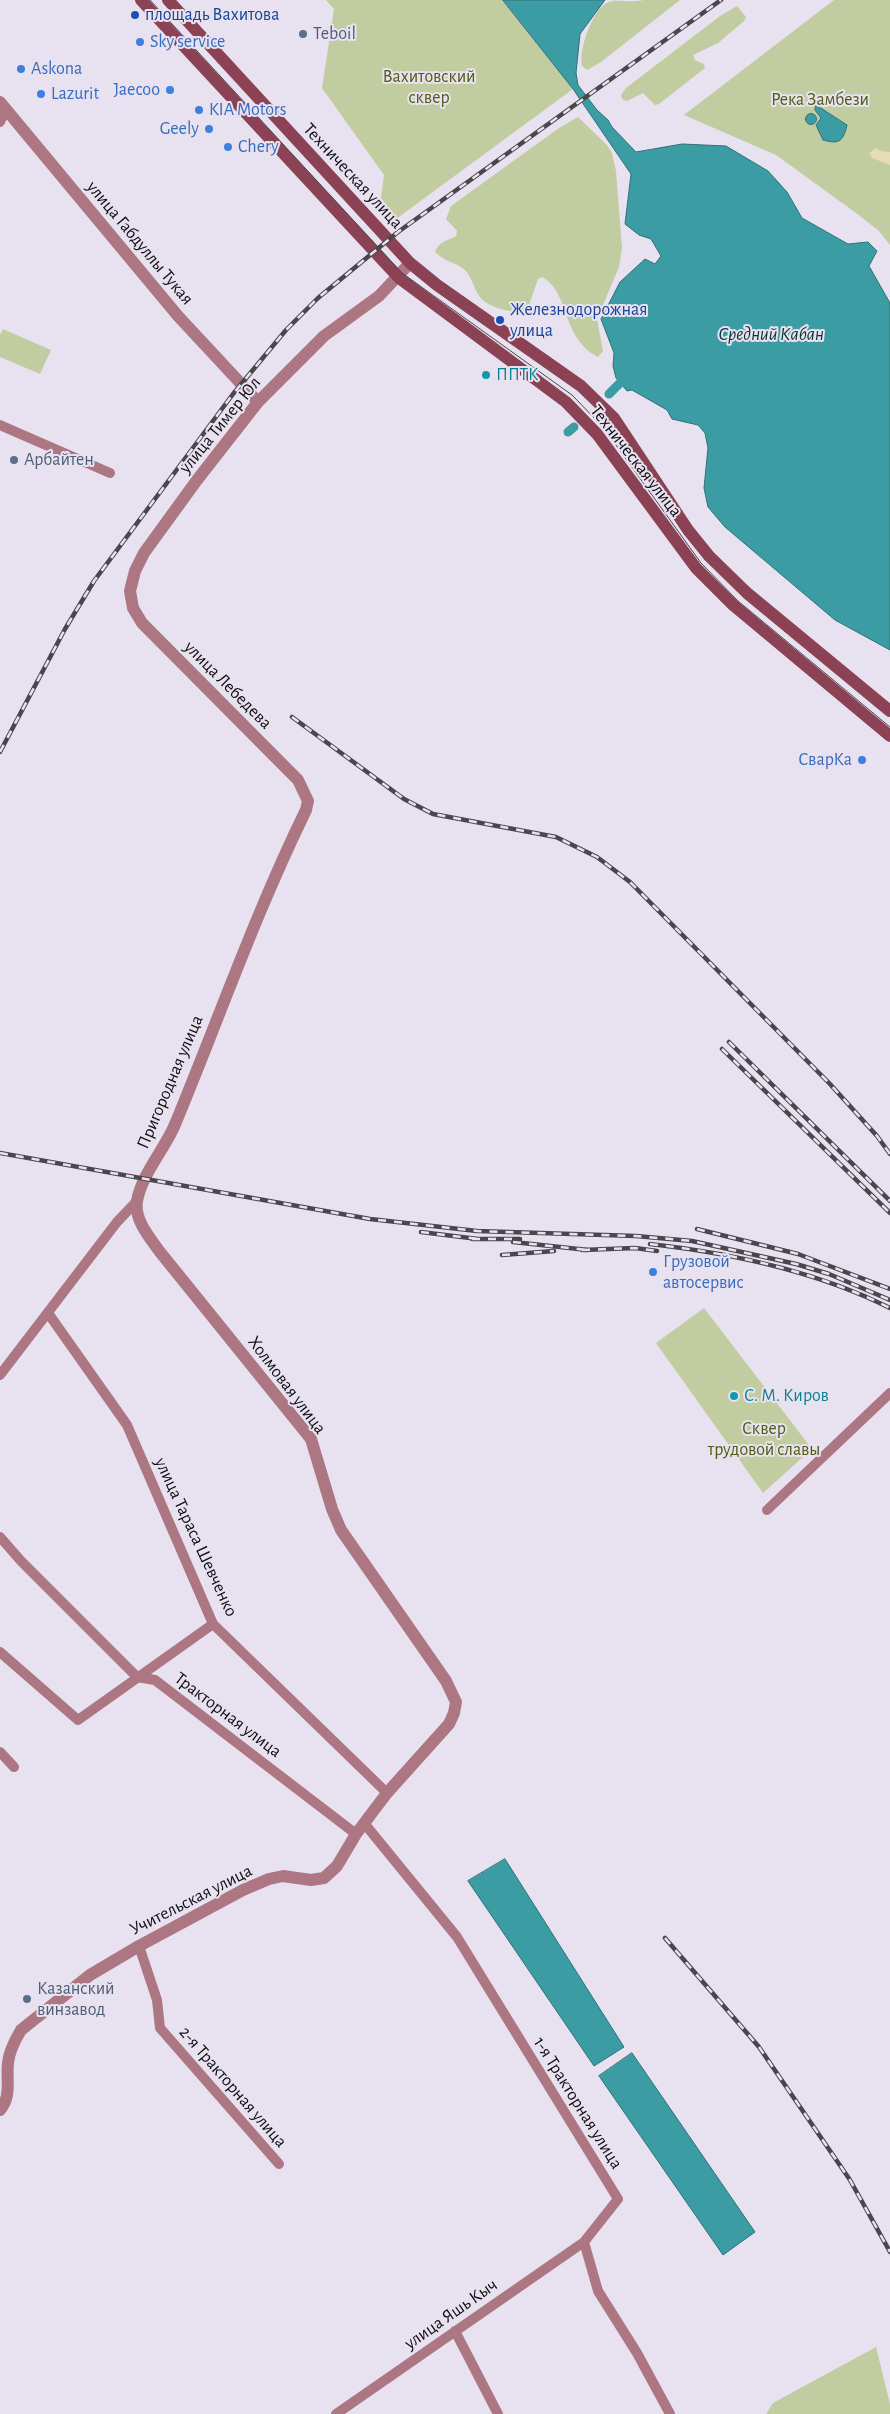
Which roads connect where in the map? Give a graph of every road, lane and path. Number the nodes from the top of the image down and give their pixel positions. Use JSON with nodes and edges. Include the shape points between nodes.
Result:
{"nodes":[{"id":1,"x":141,"y":0,"type":"edge"},
{"id":2,"x":168,"y":0,"type":"edge"},
{"id":3,"x":3,"y":105,"type":"edge"},
{"id":4,"x":0,"y":122,"type":"edge"},
{"id":5,"x":410,"y":263,"type":"junction"},
{"id":6,"x":398,"y":278,"type":"junction"},
{"id":7,"x":258,"y":402,"type":"junction"},
{"id":8,"x":0,"y":425,"type":"edge"},
{"id":9,"x":110,"y":473,"type":"dead end"},
{"id":10,"x":130,"y":591,"type":"joint"},
{"id":11,"x":890,"y":711,"type":"edge"},
{"id":12,"x":890,"y":736,"type":"edge"},
{"id":13,"x":308,"y":801,"type":"joint"},
{"id":14,"x":137,"y":1201,"type":"junction"},
{"id":15,"x":48,"y":1313,"type":"junction"},
{"id":16,"x":0,"y":1375,"type":"edge"},
{"id":17,"x":890,"y":1393,"type":"edge"},
{"id":18,"x":767,"y":1510,"type":"dead end"},
{"id":19,"x":0,"y":1537,"type":"edge"},
{"id":20,"x":213,"y":1624,"type":"junction"},
{"id":21,"x":0,"y":1652,"type":"edge"},
{"id":22,"x":137,"y":1677,"type":"junction"},
{"id":23,"x":456,"y":1702,"type":"joint"},
{"id":24,"x":0,"y":1752,"type":"edge"},
{"id":25,"x":14,"y":1767,"type":"dead end"},
{"id":26,"x":387,"y":1793,"type":"junction"},
{"id":27,"x":364,"y":1823,"type":"junction"},
{"id":28,"x":356,"y":1834,"type":"junction"},
{"id":29,"x":139,"y":1946,"type":"junction"},
{"id":30,"x":0,"y":2110,"type":"edge"},
{"id":31,"x":279,"y":2164,"type":"dead end"},
{"id":32,"x":584,"y":2242,"type":"junction"},
{"id":33,"x":455,"y":2331,"type":"junction"},
{"id":34,"x":338,"y":2413,"type":"edge"},
{"id":35,"x":498,"y":2414,"type":"edge"},
{"id":36,"x":670,"y":2414,"type":"edge"}],
"edges":[{"from":1,"to":6,"type":"main road","name":"Техническая улица"},
{"from":2,"to":5,"type":"main road","name":"Техническая улица"},
{"from":3,"to":4,"type":"street"},
{"from":3,"to":7,"type":"street","name":"улица Габдуллы Тукая","via":[[178,316]]},
{"from":5,"to":6,"type":"street","name":"улица Тимер Юл"},
{"from":5,"to":11,"type":"main road","name":"Техническая улица","via":[[437,286],[581,386],[614,418],[688,530],[709,556],[747,593]]},
{"from":6,"to":7,"type":"street","name":"улица Тимер Юл","via":[[324,336]]},
{"from":6,"to":12,"type":"main road","name":"Техническая улица","via":[[566,402],[597,434],[696,568],[733,605]]},
{"from":7,"to":10,"type":"street","name":"улица Тимер Юл","via":[[144,553]]},
{"from":8,"to":9,"type":"street"},
{"from":10,"to":13,"type":"street","name":"улица Лебедева","via":[[133,608],[142,623],[298,780]]},
{"from":13,"to":14,"type":"street","name":"Пригородная улица","via":[[258,914],[175,1125]]},
{"from":14,"to":15,"type":"street","name":"Пригородная улица","via":[[117,1222]]},
{"from":14,"to":23,"type":"street","name":"Холмовая улица","via":[[138,1215],[160,1252],[311,1439],[332,1509],[342,1530],[446,1681]]},
{"from":15,"to":16,"type":"street","name":"Пригородная улица"},
{"from":15,"to":20,"type":"street","name":"улица Тараса Шевченко","via":[[128,1425]]},
{"from":17,"to":18,"type":"street"},
{"from":19,"to":22,"type":"street","name":"Тракторная улица"},
{"from":20,"to":22,"type":"street"},
{"from":20,"to":26,"type":"street","name":"улица Тараса Шевченко"},
{"from":21,"to":22,"type":"street","via":[[78,1720]]},
{"from":22,"to":28,"type":"street","name":"Тракторная улица","via":[[155,1680]]},
{"from":23,"to":26,"type":"street","name":"Учительская улица","via":[[449,1724]]},
{"from":24,"to":25,"type":"street"},
{"from":26,"to":27,"type":"street","name":"Учительская улица"},
{"from":27,"to":28,"type":"street","name":"Учительская улица"},
{"from":27,"to":32,"type":"street","name":"1-я Тракторная улица","via":[[457,1937],[618,2199]]},
{"from":28,"to":29,"type":"street","name":"Учительская улица","via":[[337,1866],[324,1878],[311,1880],[283,1876],[269,1879]]},
{"from":29,"to":30,"type":"street","name":"Учительская улица","via":[[90,1975],[21,2030],[13,2042],[8,2091]]},
{"from":29,"to":31,"type":"street","name":"2-я Тракторная улица","via":[[157,2000],[160,2028]]},
{"from":32,"to":33,"type":"street","name":"улица Яшь Кыч"},
{"from":32,"to":36,"type":"street","via":[[598,2291]]},
{"from":33,"to":34,"type":"street","name":"улица Яшь Кыч"},
{"from":33,"to":35,"type":"street"}]}
